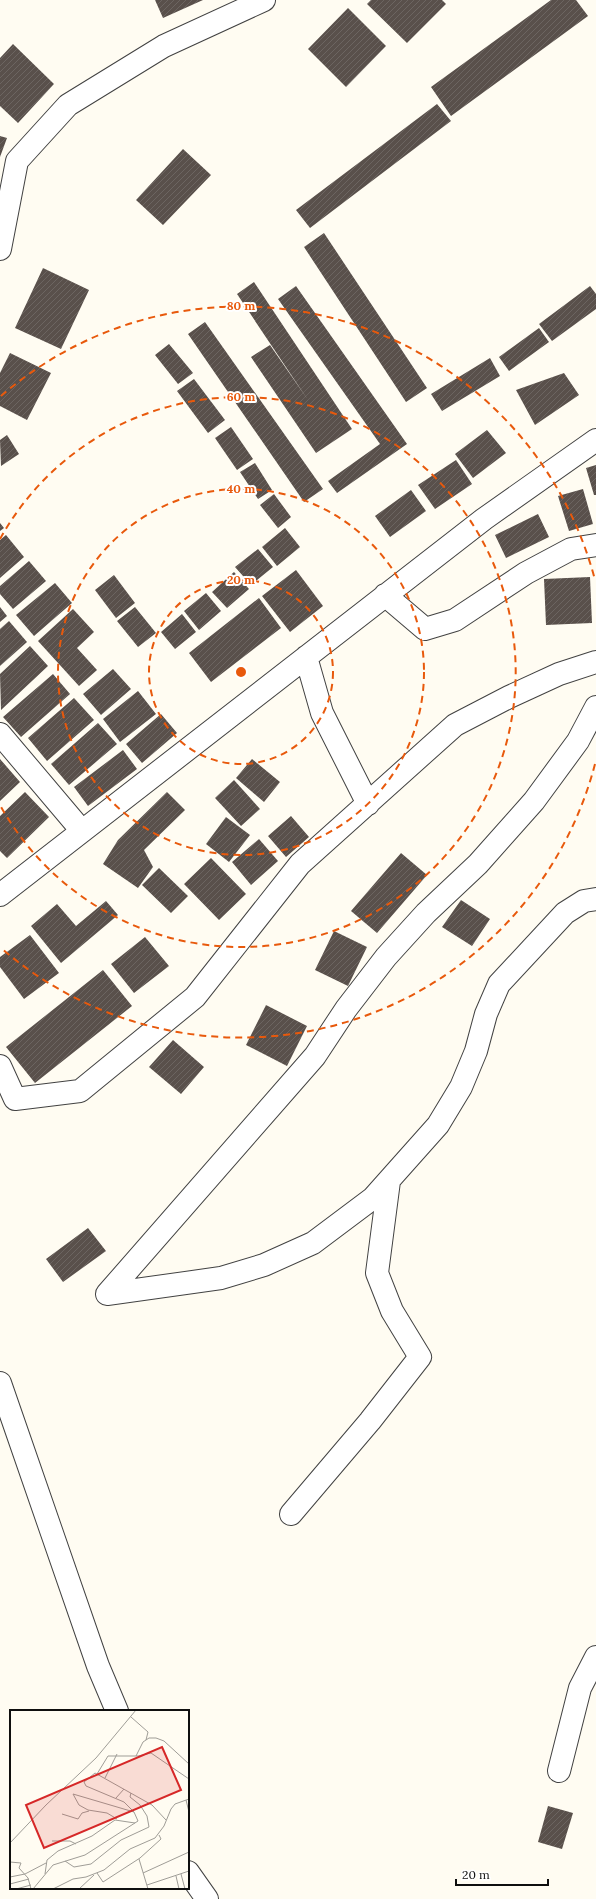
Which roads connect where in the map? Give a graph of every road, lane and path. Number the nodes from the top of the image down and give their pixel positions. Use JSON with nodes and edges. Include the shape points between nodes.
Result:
{"nodes":[{"id":1,"x":264,"y":0,"type":"edge"},
{"id":2,"x":0,"y":249,"type":"edge"},
{"id":3,"x":596,"y":440,"type":"edge"},
{"id":4,"x":596,"y":545,"type":"edge"},
{"id":5,"x":385,"y":595,"type":"junction"},
{"id":6,"x":306,"y":657,"type":"junction"},
{"id":7,"x":596,"y":662,"type":"edge"},
{"id":8,"x":596,"y":706,"type":"edge"},
{"id":9,"x":0,"y":734,"type":"edge"},
{"id":10,"x":368,"y":804,"type":"junction"},
{"id":11,"x":82,"y":831,"type":"junction"},
{"id":12,"x":0,"y":895,"type":"edge"},
{"id":13,"x":596,"y":899,"type":"edge"},
{"id":14,"x":0,"y":1066,"type":"edge"},
{"id":15,"x":389,"y":1181,"type":"junction"},
{"id":16,"x":0,"y":1383,"type":"edge"},
{"id":17,"x":292,"y":1514,"type":"dead end"},
{"id":18,"x":596,"y":1657,"type":"edge"},
{"id":19,"x":117,"y":1710,"type":"edge"},
{"id":20,"x":559,"y":1771,"type":"dead end"},
{"id":21,"x":189,"y":1873,"type":"edge"},
{"id":22,"x":207,"y":1899,"type":"edge"}],
"edges":[{"from":1,"to":2,"type":"street","via":[[164,46],[68,105],[17,161]]},
{"from":3,"to":5,"type":"street","via":[[484,519]]},
{"from":4,"to":5,"type":"street","via":[[571,549],[526,573],[455,620],[425,629]]},
{"from":5,"to":6,"type":"street"},
{"from":6,"to":10,"type":"street","via":[[322,713]]},
{"from":6,"to":11,"type":"street"},
{"from":7,"to":10,"type":"street","via":[[509,696],[455,725]]},
{"from":8,"to":15,"type":"street","via":[[578,741],[534,800],[478,864],[426,913],[386,956],[315,1056],[107,1294],[221,1278],[264,1265],[313,1243],[372,1198]]},
{"from":9,"to":11,"type":"street"},
{"from":10,"to":14,"type":"street","via":[[300,864],[195,997],[80,1091],[15,1099]]},
{"from":11,"to":12,"type":"street"},
{"from":13,"to":15,"type":"street","via":[[584,900],[566,913],[499,984],[461,1087],[438,1125]]},
{"from":15,"to":17,"type":"street","via":[[377,1273],[392,1311],[420,1357]]},
{"from":16,"to":19,"type":"street","via":[[98,1666]]},
{"from":18,"to":20,"type":"street","via":[[580,1688]]},
{"from":21,"to":22,"type":"street"}]}
